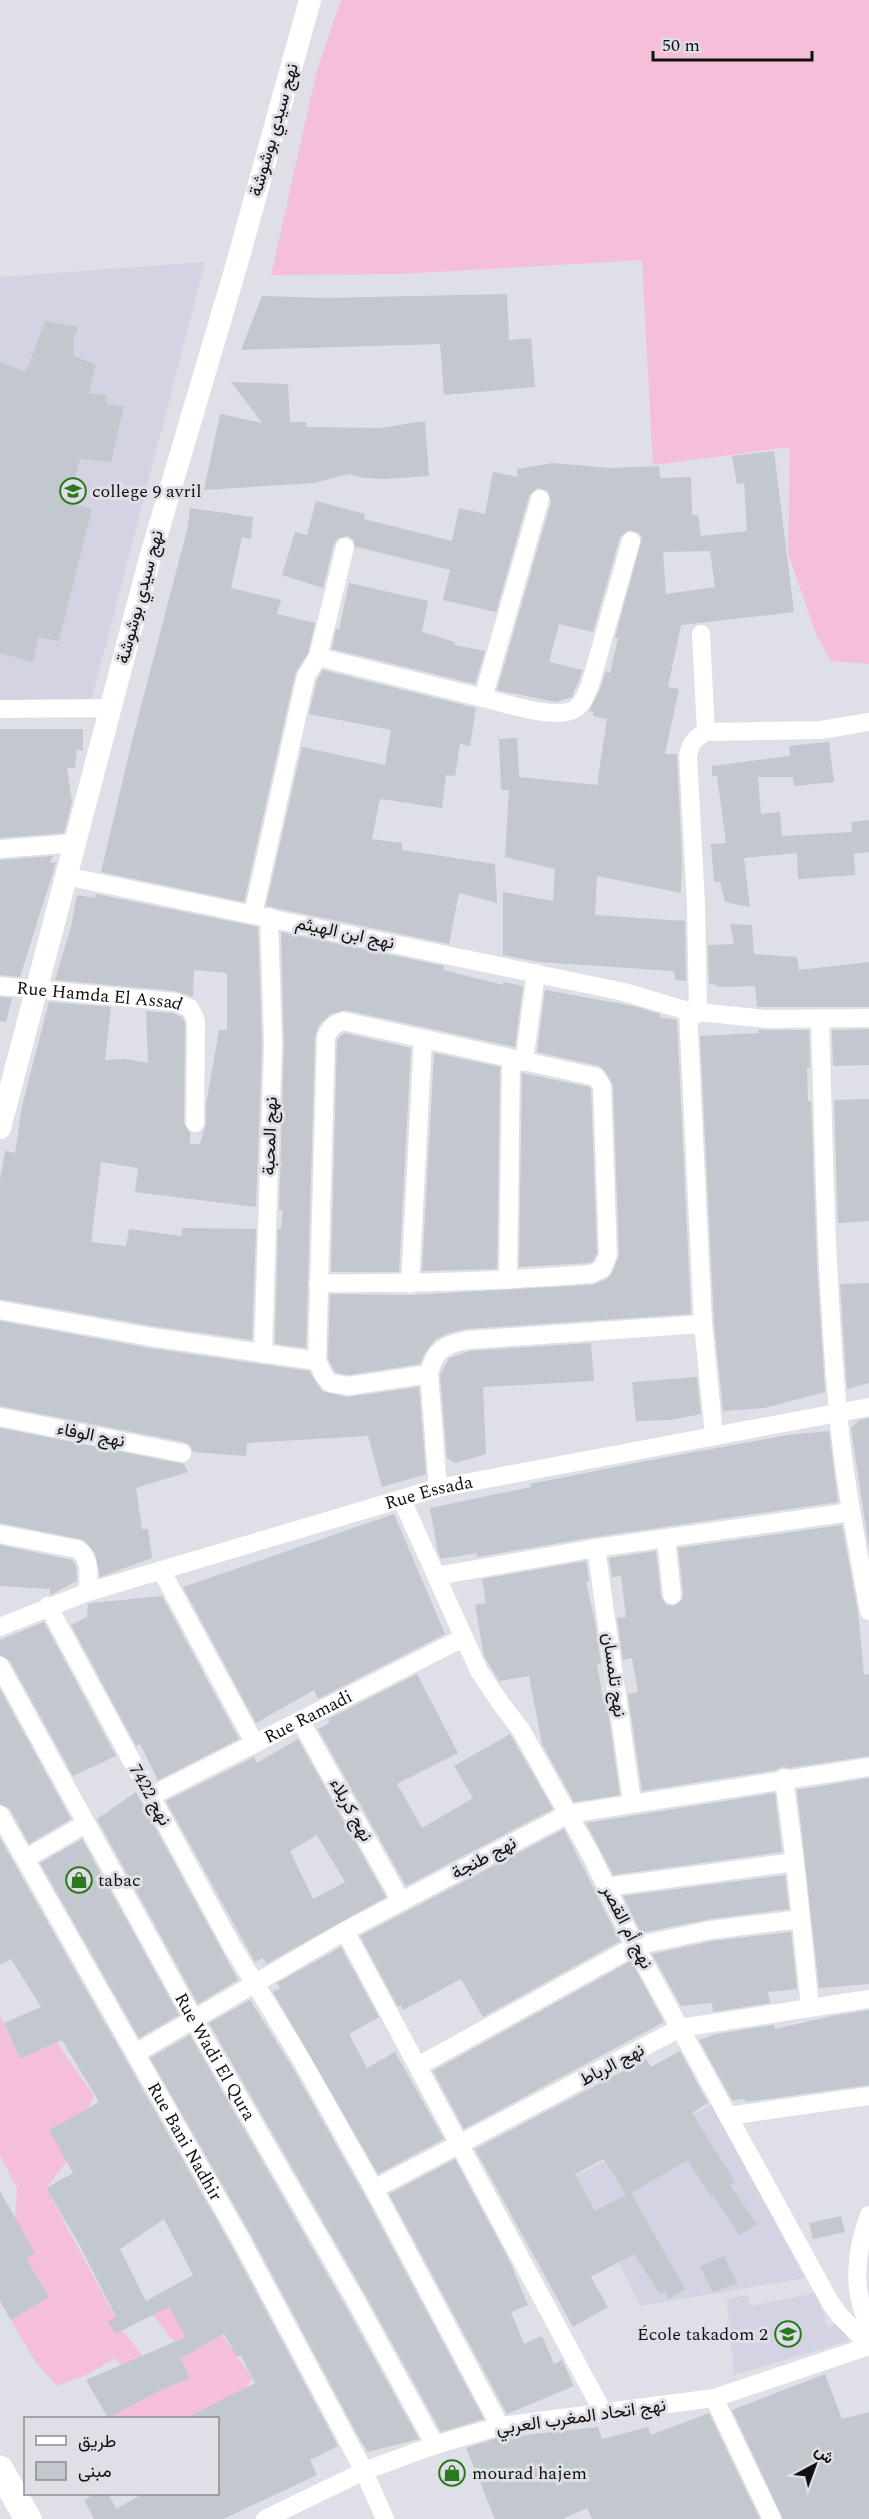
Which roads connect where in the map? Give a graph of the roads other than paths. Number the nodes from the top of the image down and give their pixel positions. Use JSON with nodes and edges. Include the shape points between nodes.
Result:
{"nodes":[{"id":1,"x":310,"y":0,"type":"edge"},
{"id":2,"x":540,"y":498,"type":"dead end"},
{"id":3,"x":631,"y":541,"type":"dead end"},
{"id":4,"x":345,"y":547,"type":"dead end"},
{"id":5,"x":701,"y":634,"type":"dead end"},
{"id":6,"x":318,"y":657,"type":"junction"},
{"id":7,"x":483,"y":698,"type":"junction"},
{"id":8,"x":110,"y":708,"type":"junction"},
{"id":9,"x":0,"y":709,"type":"edge"},
{"id":10,"x":869,"y":722,"type":"edge"},
{"id":11,"x":706,"y":732,"type":"junction"},
{"id":12,"x":75,"y":843,"type":"junction"},
{"id":13,"x":0,"y":849,"type":"edge"},
{"id":14,"x":66,"y":876,"type":"junction"},
{"id":15,"x":261,"y":916,"type":"junction"},
{"id":16,"x":536,"y":973,"type":"junction"},
{"id":17,"x":0,"y":986,"type":"edge"},
{"id":18,"x":38,"y":990,"type":"junction"},
{"id":19,"x":693,"y":1013,"type":"junction"},
{"id":20,"x":869,"y":1018,"type":"edge"},
{"id":21,"x":819,"y":1020,"type":"junction"},
{"id":22,"x":423,"y":1040,"type":"junction"},
{"id":23,"x":518,"y":1060,"type":"junction"},
{"id":24,"x":3,"y":1105,"type":"edge"},
{"id":25,"x":195,"y":1123,"type":"dead end"},
{"id":26,"x":0,"y":1128,"type":"edge"},
{"id":27,"x":508,"y":1280,"type":"junction"},
{"id":28,"x":318,"y":1283,"type":"junction"},
{"id":29,"x":410,"y":1284,"type":"junction"},
{"id":30,"x":0,"y":1310,"type":"edge"},
{"id":31,"x":703,"y":1324,"type":"junction"},
{"id":32,"x":263,"y":1354,"type":"junction"},
{"id":33,"x":317,"y":1361,"type":"junction"},
{"id":34,"x":429,"y":1374,"type":"junction"},
{"id":35,"x":869,"y":1407,"type":"edge"},
{"id":36,"x":838,"y":1413,"type":"junction"},
{"id":37,"x":0,"y":1417,"type":"edge"},
{"id":38,"x":714,"y":1435,"type":"junction"},
{"id":39,"x":182,"y":1453,"type":"dead end"},
{"id":40,"x":438,"y":1488,"type":"junction"},
{"id":41,"x":402,"y":1500,"type":"junction"},
{"id":42,"x":852,"y":1512,"type":"junction"},
{"id":43,"x":0,"y":1534,"type":"edge"},
{"id":44,"x":666,"y":1538,"type":"junction"},
{"id":45,"x":596,"y":1548,"type":"junction"},
{"id":46,"x":161,"y":1570,"type":"junction"},
{"id":47,"x":436,"y":1576,"type":"junction"},
{"id":48,"x":88,"y":1592,"type":"junction"},
{"id":49,"x":672,"y":1595,"type":"dead end"},
{"id":50,"x":48,"y":1606,"type":"junction"},
{"id":51,"x":869,"y":1611,"type":"edge"},
{"id":52,"x":0,"y":1627,"type":"edge"},
{"id":53,"x":463,"y":1638,"type":"junction"},
{"id":54,"x":0,"y":1666,"type":"edge"},
{"id":55,"x":300,"y":1720,"type":"junction"},
{"id":56,"x":255,"y":1744,"type":"junction"},
{"id":57,"x":869,"y":1767,"type":"edge"},
{"id":58,"x":784,"y":1778,"type":"junction"},
{"id":59,"x":151,"y":1796,"type":"junction"},
{"id":60,"x":632,"y":1802,"type":"junction"},
{"id":61,"x":568,"y":1814,"type":"junction"},
{"id":62,"x":0,"y":1815,"type":"edge"},
{"id":63,"x":86,"y":1824,"type":"junction"},
{"id":64,"x":26,"y":1858,"type":"junction"},
{"id":65,"x":795,"y":1862,"type":"junction"},
{"id":66,"x":606,"y":1887,"type":"junction"},
{"id":67,"x":401,"y":1901,"type":"junction"},
{"id":68,"x":801,"y":1919,"type":"junction"},
{"id":69,"x":345,"y":1932,"type":"junction"},
{"id":70,"x":635,"y":1946,"type":"junction"},
{"id":71,"x":254,"y":1983,"type":"junction"},
{"id":72,"x":869,"y":1999,"type":"edge"},
{"id":73,"x":810,"y":2007,"type":"junction"},
{"id":74,"x":194,"y":2020,"type":"junction"},
{"id":75,"x":680,"y":2028,"type":"junction"},
{"id":76,"x":136,"y":2053,"type":"junction"},
{"id":77,"x":418,"y":2067,"type":"junction"},
{"id":78,"x":869,"y":2096,"type":"edge"},
{"id":79,"x":728,"y":2116,"type":"junction"},
{"id":80,"x":459,"y":2143,"type":"junction"},
{"id":81,"x":374,"y":2189,"type":"junction"},
{"id":82,"x":869,"y":2215,"type":"edge"},
{"id":83,"x":869,"y":2325,"type":"edge"},
{"id":84,"x":869,"y":2345,"type":"edge"},
{"id":85,"x":714,"y":2398,"type":"junction"},
{"id":86,"x":603,"y":2412,"type":"junction"},
{"id":87,"x":500,"y":2426,"type":"junction"},
{"id":88,"x":435,"y":2445,"type":"junction"},
{"id":89,"x":0,"y":2469,"type":"edge"},
{"id":90,"x":364,"y":2471,"type":"junction"},
{"id":91,"x":28,"y":2519,"type":"edge"},
{"id":92,"x":266,"y":2519,"type":"edge"},
{"id":93,"x":385,"y":2519,"type":"edge"},
{"id":94,"x":772,"y":2519,"type":"edge"}],
"edges":[{"from":1,"to":8,"type":"street","name":"نهج سيدي بوشوشة"},
{"from":2,"to":7,"type":"street"},
{"from":3,"to":7,"type":"street","via":[[590,685],[576,708],[552,713]]},
{"from":4,"to":6,"type":"street","name":"نهج المحبة"},
{"from":5,"to":11,"type":"street"},
{"from":6,"to":7,"type":"street"},
{"from":6,"to":15,"type":"street","name":"نهج المحبة","via":[[306,676]]},
{"from":8,"to":9,"type":"street"},
{"from":8,"to":12,"type":"street","name":"نهج سيدي بوشوشة"},
{"from":10,"to":11,"type":"street","via":[[821,730]]},
{"from":11,"to":19,"type":"street","via":[[690,745],[688,755],[696,904]]},
{"from":12,"to":13,"type":"street"},
{"from":12,"to":14,"type":"street","name":"نهج سيدي بوشوشة"},
{"from":14,"to":15,"type":"street","name":"نهج ابن الهيثم"},
{"from":14,"to":18,"type":"street","name":"نهج سيدي بوشوشة"},
{"from":15,"to":16,"type":"street","name":"نهج ابن الهيثم"},
{"from":15,"to":32,"type":"street","name":"نهج المحبة","via":[[273,1044]]},
{"from":16,"to":19,"type":"street","name":"نهج ابن الهيثم","via":[[624,992]]},
{"from":16,"to":23,"type":"street"},
{"from":17,"to":18,"type":"street","name":"Rue Hamda El Assad"},
{"from":18,"to":24,"type":"street","name":"نهج سيدي بوشوشة"},
{"from":18,"to":25,"type":"street","name":"Rue Hamda El Assad","via":[[184,1003],[190,1008],[196,1021]]},
{"from":19,"to":21,"type":"street","name":"نهج ابن الهيثم"},
{"from":19,"to":31,"type":"street"},
{"from":20,"to":21,"type":"street","name":"نهج ابن الهيثم"},
{"from":21,"to":36,"type":"street","via":[[825,1211]]},
{"from":22,"to":23,"type":"street"},
{"from":22,"to":28,"type":"street","via":[[343,1021],[328,1030]]},
{"from":22,"to":29,"type":"street"},
{"from":23,"to":27,"type":"street"},
{"from":23,"to":27,"type":"street","via":[[590,1075],[600,1081],[608,1255],[605,1266],[591,1274]]},
{"from":24,"to":26,"type":"street","name":"نهج سيدي بوشوشة"},
{"from":27,"to":29,"type":"street"},
{"from":28,"to":29,"type":"street"},
{"from":28,"to":33,"type":"street"},
{"from":30,"to":32,"type":"street"},
{"from":31,"to":34,"type":"street","via":[[458,1342],[438,1351]]},
{"from":31,"to":38,"type":"street"},
{"from":32,"to":33,"type":"street"},
{"from":33,"to":34,"type":"street","via":[[330,1383],[339,1386]]},
{"from":34,"to":40,"type":"street"},
{"from":35,"to":36,"type":"street","name":"Rue Essada"},
{"from":36,"to":38,"type":"street","name":"Rue Essada"},
{"from":36,"to":42,"type":"street"},
{"from":37,"to":39,"type":"street","name":"نهج الوفاء"},
{"from":38,"to":40,"type":"street","name":"Rue Essada"},
{"from":40,"to":41,"type":"street","name":"Rue Essada"},
{"from":41,"to":46,"type":"street","name":"Rue Essada"},
{"from":41,"to":47,"type":"street","name":"نهج أم القصر"},
{"from":42,"to":44,"type":"street"},
{"from":42,"to":51,"type":"street"},
{"from":43,"to":48,"type":"street","via":[[83,1553],[88,1564]]},
{"from":44,"to":45,"type":"street"},
{"from":44,"to":49,"type":"street"},
{"from":45,"to":47,"type":"street"},
{"from":45,"to":60,"type":"street","name":"نهج تلمسان"},
{"from":46,"to":48,"type":"street","name":"Rue Essada"},
{"from":46,"to":56,"type":"street"},
{"from":47,"to":53,"type":"street","name":"نهج أم القصر"},
{"from":48,"to":50,"type":"street","name":"Rue Essada"},
{"from":50,"to":52,"type":"street","name":"Rue Essada"},
{"from":50,"to":59,"type":"street","name":"نهج 7422"},
{"from":53,"to":55,"type":"street","name":"Rue Ramadi"},
{"from":53,"to":61,"type":"street","name":"نهج أم القصر"},
{"from":54,"to":63,"type":"street","name":"Rue Wadi El Qura"},
{"from":55,"to":56,"type":"street","name":"Rue Ramadi"},
{"from":55,"to":67,"type":"street","name":"نهج كربلاء"},
{"from":56,"to":59,"type":"street","name":"Rue Ramadi"},
{"from":57,"to":58,"type":"street","name":"نهج طنجة"},
{"from":58,"to":60,"type":"street","name":"نهج طنجة"},
{"from":58,"to":65,"type":"street"},
{"from":59,"to":71,"type":"street","name":"نهج 7422"},
{"from":60,"to":61,"type":"street","name":"نهج طنجة"},
{"from":61,"to":66,"type":"street","name":"نهج أم القصر"},
{"from":61,"to":67,"type":"street","name":"نهج طنجة"},
{"from":62,"to":64,"type":"street","name":"Rue Bani Nadhir"},
{"from":63,"to":64,"type":"street"},
{"from":63,"to":74,"type":"street","name":"Rue Wadi El Qura"},
{"from":64,"to":76,"type":"street","name":"Rue Bani Nadhir"},
{"from":65,"to":66,"type":"street"},
{"from":65,"to":68,"type":"street"},
{"from":66,"to":70,"type":"street","name":"نهج أم القصر"},
{"from":67,"to":69,"type":"street","name":"نهج طنجة"},
{"from":68,"to":70,"type":"street","via":[[711,1930]]},
{"from":68,"to":73,"type":"street"},
{"from":69,"to":71,"type":"street","name":"نهج طنجة"},
{"from":69,"to":77,"type":"street"},
{"from":70,"to":75,"type":"street","name":"نهج أم القصر"},
{"from":70,"to":77,"type":"street"},
{"from":71,"to":74,"type":"street","name":"نهج طنجة"},
{"from":71,"to":81,"type":"street","name":"نهج 7422"},
{"from":72,"to":73,"type":"street","name":"نهج الرباط"},
{"from":73,"to":75,"type":"street","name":"نهج الرباط"},
{"from":74,"to":76,"type":"street","name":"نهج طنجة"},
{"from":74,"to":88,"type":"street","name":"Rue Wadi El Qura"},
{"from":75,"to":79,"type":"street","name":"نهج أم القصر"},
{"from":75,"to":80,"type":"street","name":"نهج الرباط"},
{"from":76,"to":90,"type":"street","name":"Rue Bani Nadhir"},
{"from":77,"to":80,"type":"street"},
{"from":78,"to":79,"type":"street"},
{"from":79,"to":84,"type":"street","name":"نهج أم القصر","via":[[830,2302]]},
{"from":80,"to":81,"type":"street","name":"نهج الرباط"},
{"from":80,"to":86,"type":"street"},
{"from":81,"to":87,"type":"street","name":"نهج 7422"},
{"from":82,"to":83,"type":"street","via":[[857,2258],[864,2316]]},
{"from":84,"to":85,"type":"street","name":"نهج اتحاد المغرب العربي"},
{"from":85,"to":86,"type":"street","name":"نهج اتحاد المغرب العربي"},
{"from":85,"to":94,"type":"street"},
{"from":86,"to":87,"type":"street","name":"نهج اتحاد المغرب العربي"},
{"from":87,"to":88,"type":"street","name":"نهج اتحاد المغرب العربي"},
{"from":88,"to":90,"type":"street","name":"نهج اتحاد المغرب العربي"},
{"from":89,"to":91,"type":"main road"},
{"from":90,"to":92,"type":"street","name":"نهج اتحاد المغرب العربي"},
{"from":90,"to":93,"type":"street","name":"Rue Bani Nadhir"}]}
